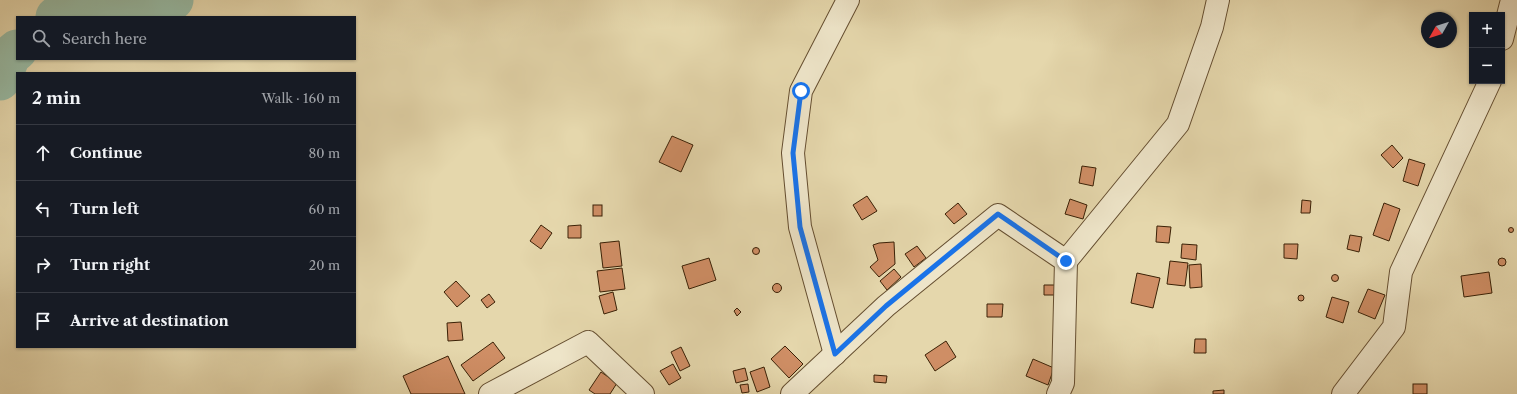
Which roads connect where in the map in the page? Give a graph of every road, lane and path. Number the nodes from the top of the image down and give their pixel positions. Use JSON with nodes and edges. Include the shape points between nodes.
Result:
{"nodes":[{"id":1,"x":848,"y":0,"type":"edge"},
{"id":2,"x":1218,"y":0,"type":"edge"},
{"id":3,"x":1512,"y":0,"type":"edge"},
{"id":4,"x":1505,"y":27,"type":"edge"},
{"id":5,"x":1489,"y":84,"type":"edge"},
{"id":6,"x":1066,"y":261,"type":"junction"},
{"id":7,"x":835,"y":354,"type":"junction"},
{"id":8,"x":490,"y":394,"type":"edge"},
{"id":9,"x":643,"y":394,"type":"edge"},
{"id":10,"x":792,"y":394,"type":"edge"},
{"id":11,"x":1058,"y":394,"type":"edge"},
{"id":12,"x":1343,"y":394,"type":"edge"}],
"edges":[{"from":1,"to":7,"type":"street","via":[[801,91],[793,153],[800,227]]},
{"from":2,"to":6,"type":"street","via":[[1212,27],[1178,124]]},
{"from":3,"to":4,"type":"street"},
{"from":5,"to":12,"type":"street","via":[[1401,272],[1394,327]]},
{"from":6,"to":7,"type":"street","via":[[998,214],[886,306]]},
{"from":6,"to":11,"type":"street","via":[[1063,383]]},
{"from":7,"to":10,"type":"street"},
{"from":8,"to":9,"type":"street","via":[[588,342]]}]}
